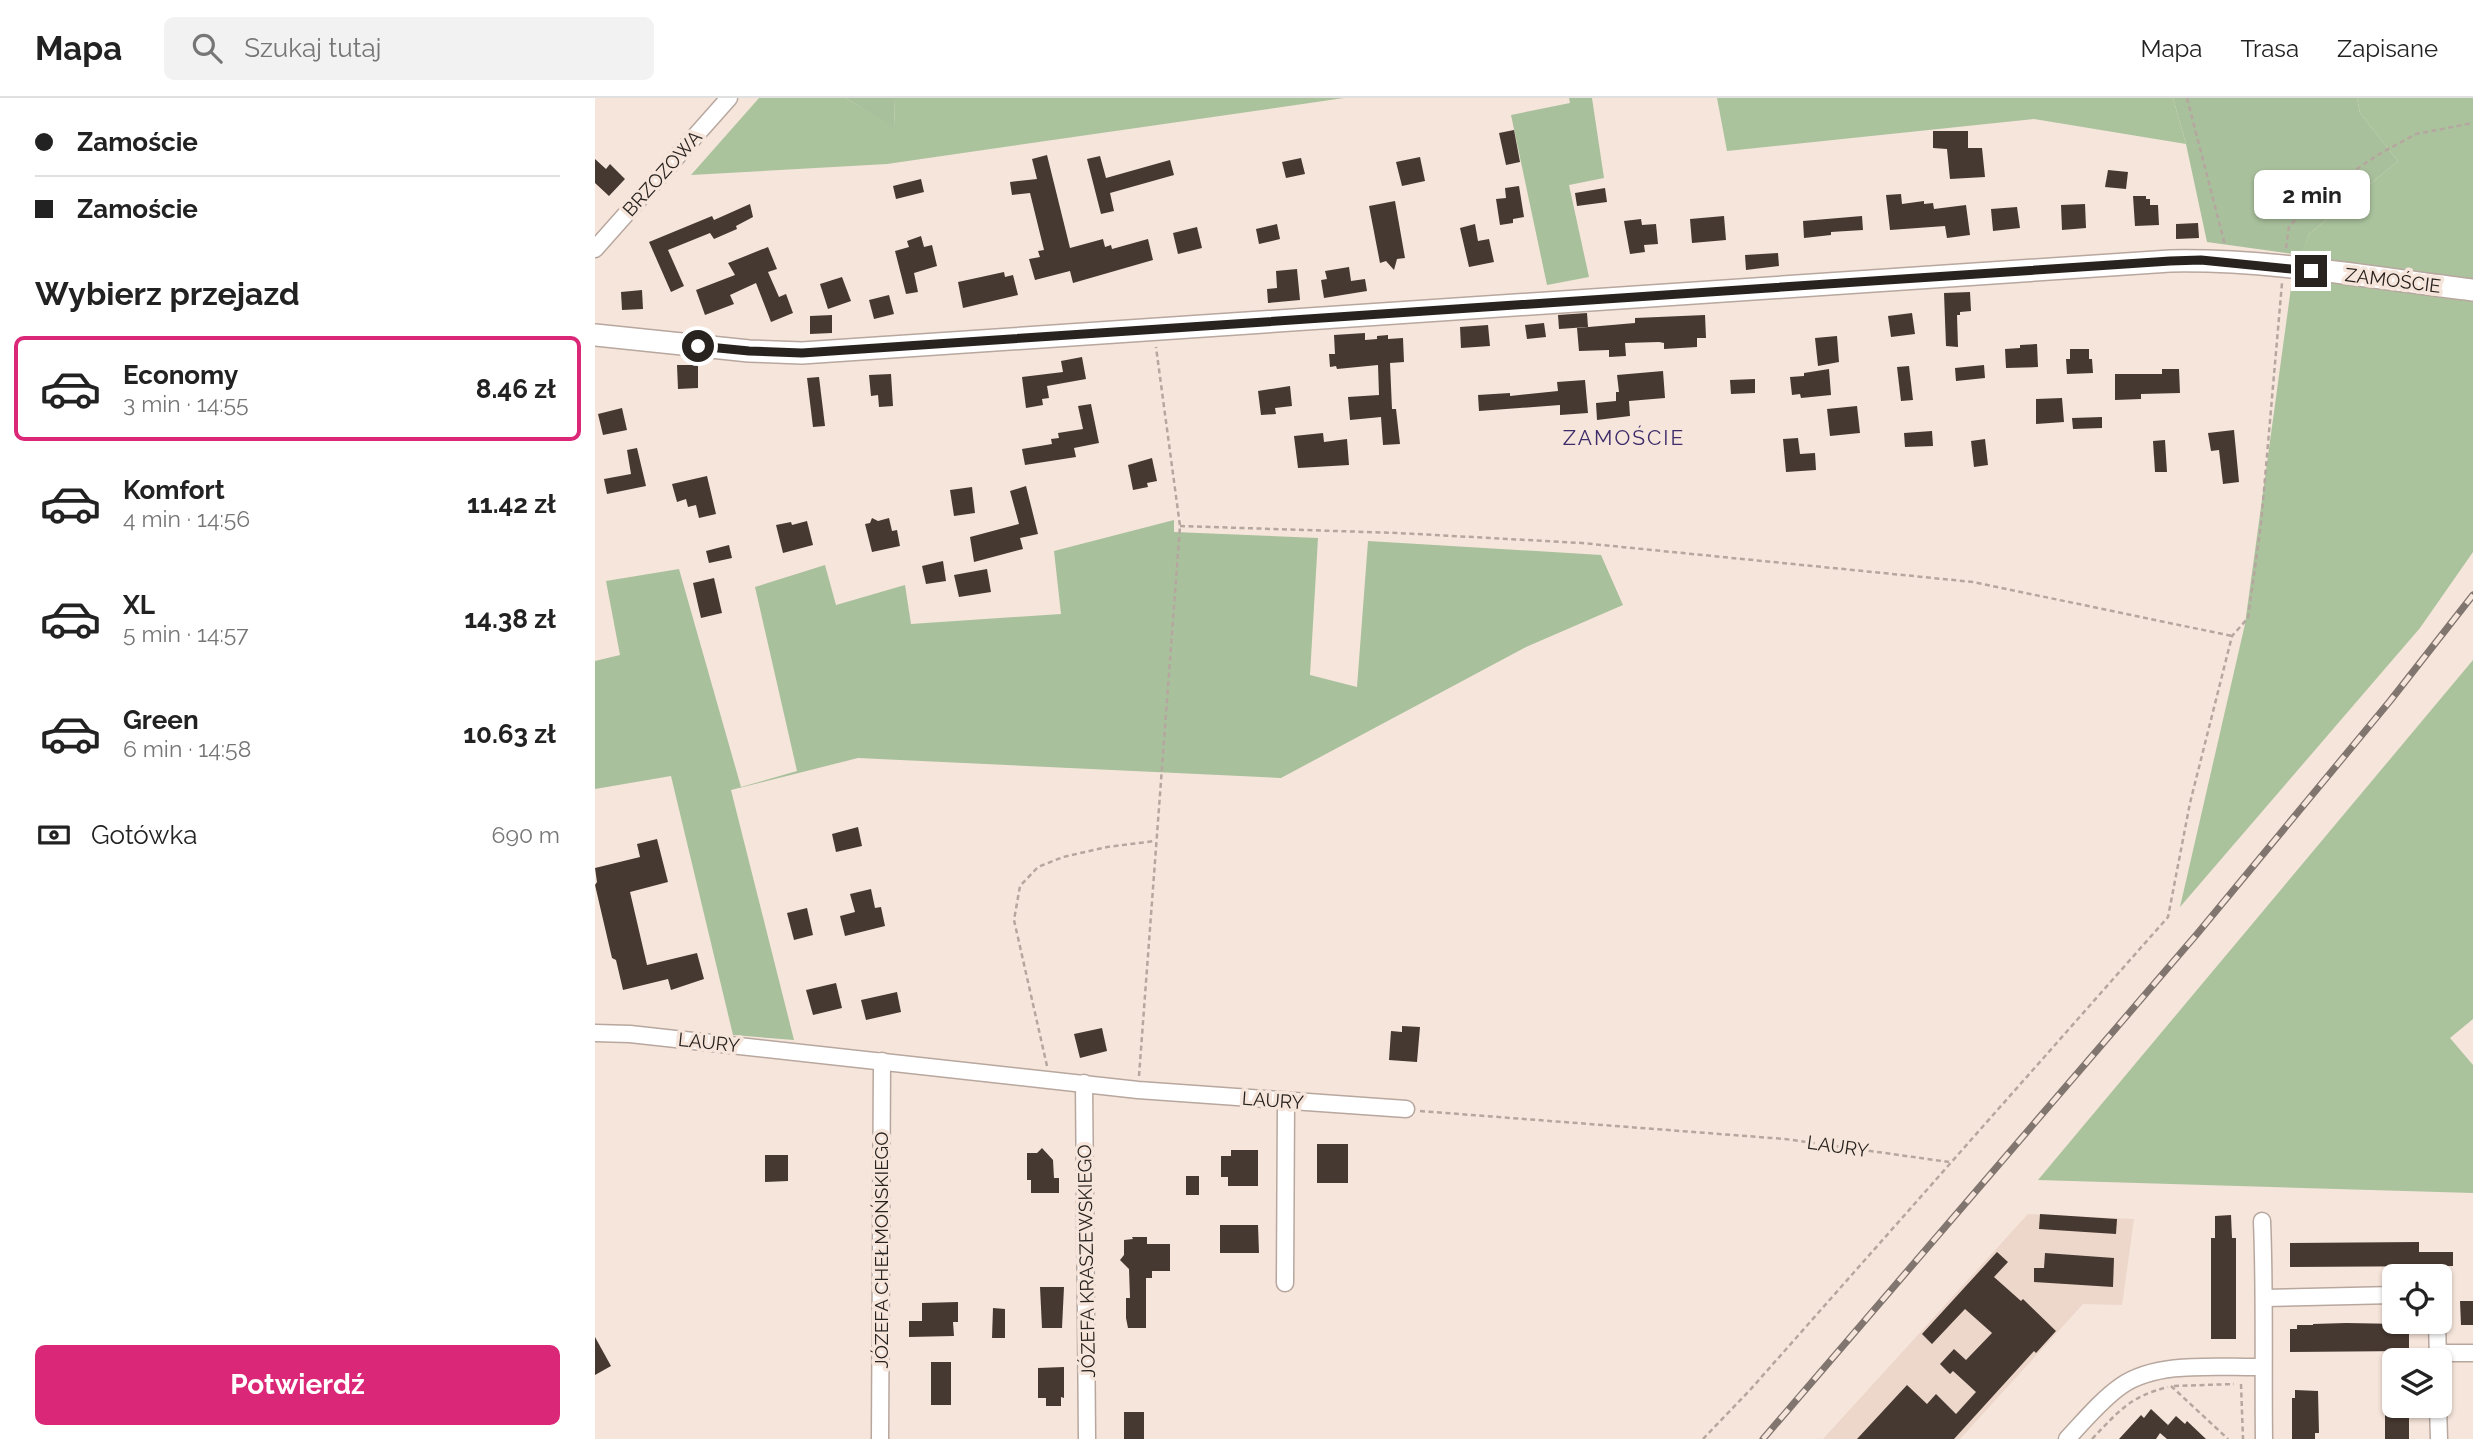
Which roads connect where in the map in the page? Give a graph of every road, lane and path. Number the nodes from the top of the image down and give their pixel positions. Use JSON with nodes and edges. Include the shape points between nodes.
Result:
{"nodes":[{"id":1,"x":729,"y":98,"type":"edge"},
{"id":2,"x":2187,"y":98,"type":"edge"},
{"id":3,"x":2473,"y":123,"type":"edge"},
{"id":4,"x":595,"y":249,"type":"edge"},
{"id":5,"x":2225,"y":262,"type":"junction"},
{"id":6,"x":2284,"y":267,"type":"junction"},
{"id":7,"x":2473,"y":290,"type":"edge"},
{"id":8,"x":1154,"y":330,"type":"junction"},
{"id":9,"x":595,"y":335,"type":"edge"},
{"id":10,"x":1180,"y":526,"type":"junction"},
{"id":11,"x":2232,"y":636,"type":"junction"},
{"id":12,"x":1156,"y":841,"type":"junction"},
{"id":13,"x":595,"y":1033,"type":"edge"},
{"id":14,"x":881,"y":1061,"type":"junction"},
{"id":15,"x":1051,"y":1080,"type":"junction"},
{"id":16,"x":1084,"y":1083,"type":"junction"},
{"id":17,"x":1138,"y":1090,"type":"junction"},
{"id":18,"x":1286,"y":1101,"type":"junction"},
{"id":19,"x":1406,"y":1110,"type":"joint"},
{"id":20,"x":1951,"y":1163,"type":"junction"},
{"id":21,"x":2262,"y":1221,"type":"dead end"},
{"id":22,"x":1285,"y":1283,"type":"dead end"},
{"id":23,"x":2382,"y":1295,"type":"edge"},
{"id":24,"x":2265,"y":1298,"type":"junction"},
{"id":25,"x":2473,"y":1353,"type":"edge"},
{"id":26,"x":2452,"y":1355,"type":"edge"},
{"id":27,"x":2263,"y":1367,"type":"junction"},
{"id":28,"x":2171,"y":1386,"type":"junction"},
{"id":29,"x":2438,"y":1418,"type":"edge"},
{"id":30,"x":880,"y":1439,"type":"edge"},
{"id":31,"x":1087,"y":1439,"type":"edge"},
{"id":32,"x":1703,"y":1439,"type":"edge"},
{"id":33,"x":2067,"y":1439,"type":"edge"},
{"id":34,"x":2092,"y":1439,"type":"edge"},
{"id":35,"x":2228,"y":1439,"type":"edge"},
{"id":36,"x":2243,"y":1439,"type":"edge"},
{"id":37,"x":2264,"y":1439,"type":"edge"},
{"id":38,"x":2439,"y":1439,"type":"edge"}],
"edges":[{"from":1,"to":4,"type":"street","name":"BRZOZOWA"},
{"from":2,"to":5,"type":"path","via":[[2226,250]]},
{"from":3,"to":6,"type":"path","via":[[2416,134],[2340,180],[2289,226]]},
{"from":5,"to":6,"type":"street","name":"ZAMOŚCIE"},
{"from":5,"to":8,"type":"street","name":"ZAMOŚCIE","via":[[2170,261]]},
{"from":6,"to":7,"type":"street","name":"ZAMOŚCIE"},
{"from":6,"to":11,"type":"path","via":[[2260,537],[2248,618]]},
{"from":8,"to":9,"type":"street","name":"ZAMOŚCIE","via":[[802,353]]},
{"from":8,"to":10,"type":"path"},
{"from":10,"to":11,"type":"path","via":[[1582,543],[1959,581]]},
{"from":10,"to":12,"type":"path"},
{"from":11,"to":20,"type":"path","via":[[2190,803],[2168,916]]},
{"from":12,"to":15,"type":"path","via":[[1063,857],[1038,867],[1020,886],[1013,920]]},
{"from":12,"to":17,"type":"path"},
{"from":13,"to":14,"type":"street","name":"LAURY"},
{"from":14,"to":15,"type":"street","name":"LAURY"},
{"from":14,"to":30,"type":"street","name":"JÓZEFA CHEŁMOŃSKIEGO"},
{"from":15,"to":16,"type":"street","name":"LAURY"},
{"from":16,"to":17,"type":"street","name":"LAURY"},
{"from":16,"to":31,"type":"street","name":"JÓZEFA KRASZEWSKIEGO"},
{"from":17,"to":18,"type":"street","name":"LAURY"},
{"from":18,"to":19,"type":"street","name":"LAURY"},
{"from":18,"to":22,"type":"street"},
{"from":19,"to":20,"type":"path","name":"LAURY","via":[[1785,1139]]},
{"from":20,"to":32,"type":"path"},
{"from":21,"to":24,"type":"street"},
{"from":23,"to":24,"type":"street"},
{"from":24,"to":27,"type":"street"},
{"from":25,"to":26,"type":"street"},
{"from":27,"to":33,"type":"street","via":[[2173,1368],[2142,1376],[2112,1393]]},
{"from":27,"to":37,"type":"street"},
{"from":28,"to":34,"type":"path","via":[[2125,1404]]},
{"from":28,"to":35,"type":"path"},
{"from":28,"to":36,"type":"path","via":[[2242,1384]]},
{"from":29,"to":38,"type":"street"}]}
